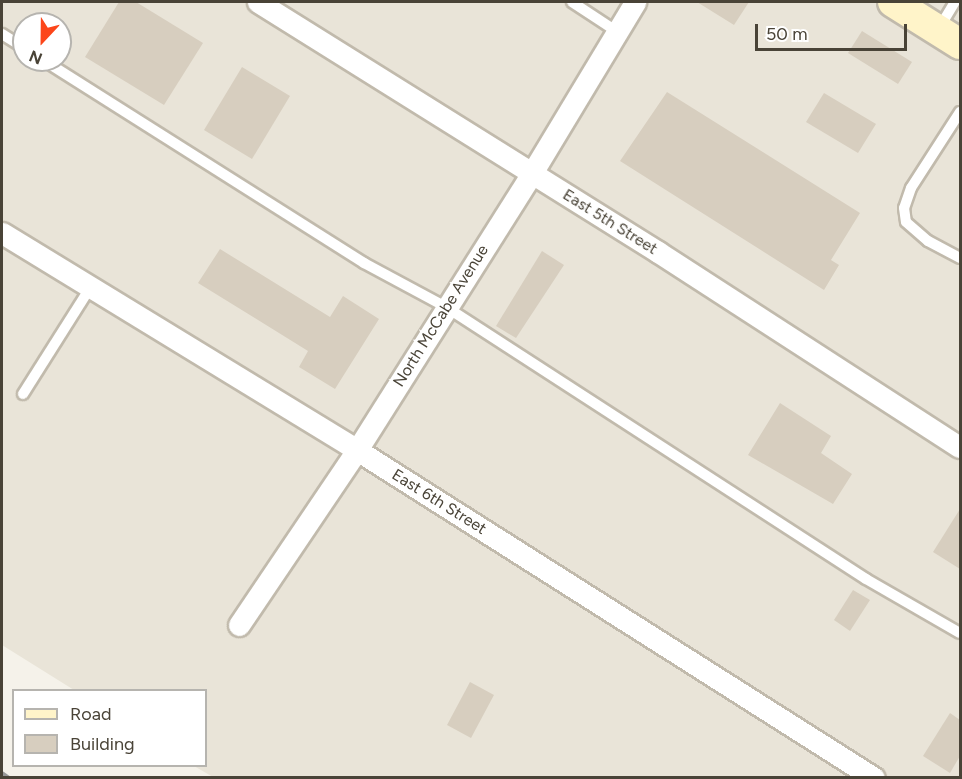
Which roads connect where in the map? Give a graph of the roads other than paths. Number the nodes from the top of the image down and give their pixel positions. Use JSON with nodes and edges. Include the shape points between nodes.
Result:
{"nodes":[{"id":1,"x":258,"y":2,"type":"edge"},
{"id":2,"x":572,"y":2,"type":"edge"},
{"id":3,"x":635,"y":2,"type":"edge"},
{"id":4,"x":893,"y":2,"type":"edge"},
{"id":5,"x":955,"y":2,"type":"edge"},
{"id":6,"x":616,"y":31,"type":"junction"},
{"id":7,"x":949,"y":37,"type":"edge"},
{"id":8,"x":62,"y":72,"type":"edge"},
{"id":9,"x":960,"y":112,"type":"edge"},
{"id":10,"x":532,"y":173,"type":"junction"},
{"id":11,"x":2,"y":232,"type":"edge"},
{"id":12,"x":960,"y":258,"type":"edge"},
{"id":13,"x":90,"y":288,"type":"junction"},
{"id":14,"x":446,"y":307,"type":"junction"},
{"id":15,"x":23,"y":394,"type":"dead end"},
{"id":16,"x":960,"y":447,"type":"edge"},
{"id":17,"x":357,"y":450,"type":"junction"},
{"id":18,"x":239,"y":625,"type":"dead end"},
{"id":19,"x":960,"y":633,"type":"edge"},
{"id":20,"x":874,"y":777,"type":"edge"}],
"edges":[{"from":1,"to":10,"type":"street","name":"East 5th Street"},
{"from":2,"to":6,"type":"lane"},
{"from":3,"to":6,"type":"street","name":"North McCabe Avenue"},
{"from":4,"to":7,"type":"main road"},
{"from":5,"to":7,"type":"lane"},
{"from":6,"to":10,"type":"street","name":"North McCabe Avenue"},
{"from":8,"to":14,"type":"lane","via":[[364,263]]},
{"from":9,"to":12,"type":"lane","via":[[911,188],[904,208],[906,222],[928,241]]},
{"from":10,"to":14,"type":"street","name":"North McCabe Avenue"},
{"from":10,"to":16,"type":"street","name":"East 5th Street"},
{"from":11,"to":13,"type":"street","name":"East 6th Street"},
{"from":13,"to":15,"type":"lane"},
{"from":13,"to":17,"type":"street","name":"East 6th Street"},
{"from":14,"to":17,"type":"street","name":"North McCabe Avenue"},
{"from":14,"to":19,"type":"lane","via":[[866,579]]},
{"from":17,"to":18,"type":"street","name":"North McCabe Avenue"},
{"from":17,"to":20,"type":"street","name":"East 6th Street"}]}
